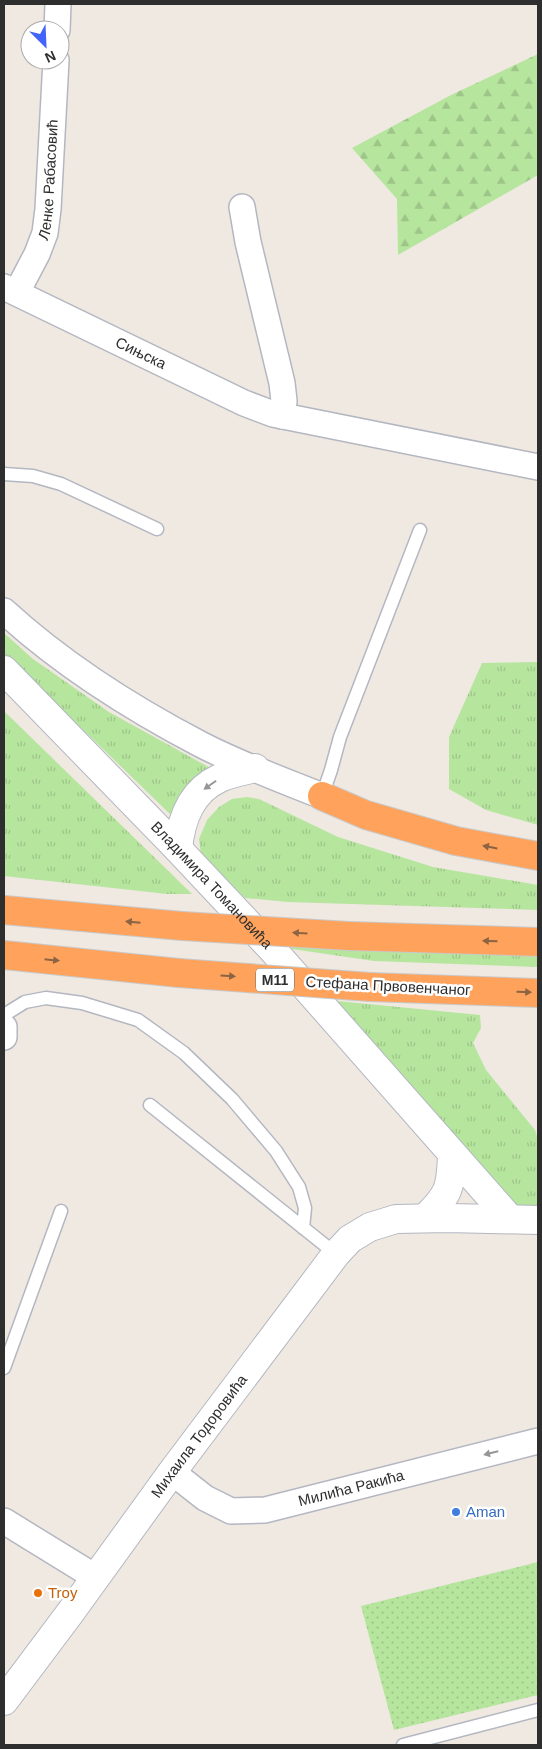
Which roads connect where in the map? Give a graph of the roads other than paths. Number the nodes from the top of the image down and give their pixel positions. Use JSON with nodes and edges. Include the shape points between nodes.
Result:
{"nodes":[{"id":1,"x":58,"y":4,"type":"edge"},
{"id":2,"x":57,"y":20,"type":"edge"},
{"id":3,"x":55,"y":70,"type":"edge"},
{"id":4,"x":242,"y":208,"type":"dead end"},
{"id":5,"x":10,"y":289,"type":"edge"},
{"id":6,"x":282,"y":416,"type":"junction"},
{"id":7,"x":538,"y":467,"type":"edge"},
{"id":8,"x":4,"y":474,"type":"edge"},
{"id":9,"x":157,"y":529,"type":"dead end"},
{"id":10,"x":420,"y":530,"type":"dead end"},
{"id":11,"x":4,"y":610,"type":"edge"},
{"id":12,"x":4,"y":670,"type":"edge"},
{"id":13,"x":255,"y":768,"type":"junction"},
{"id":14,"x":322,"y":796,"type":"junction"},
{"id":15,"x":178,"y":849,"type":"junction"},
{"id":16,"x":538,"y":856,"type":"edge"},
{"id":17,"x":4,"y":910,"type":"edge"},
{"id":18,"x":538,"y":942,"type":"edge"},
{"id":19,"x":4,"y":955,"type":"edge"},
{"id":20,"x":538,"y":992,"type":"edge"},
{"id":21,"x":4,"y":1015,"type":"edge"},
{"id":22,"x":4,"y":1027,"type":"edge"},
{"id":23,"x":4,"y":1037,"type":"edge"},
{"id":24,"x":150,"y":1105,"type":"dead end"},
{"id":25,"x":452,"y":1154,"type":"junction"},
{"id":26,"x":61,"y":1211,"type":"dead end"},
{"id":27,"x":425,"y":1218,"type":"junction"},
{"id":28,"x":510,"y":1219,"type":"junction"},
{"id":29,"x":538,"y":1220,"type":"edge"},
{"id":30,"x":303,"y":1228,"type":"junction"},
{"id":31,"x":336,"y":1254,"type":"junction"},
{"id":32,"x":4,"y":1368,"type":"edge"},
{"id":33,"x":538,"y":1441,"type":"edge"},
{"id":34,"x":172,"y":1472,"type":"junction"},
{"id":35,"x":4,"y":1521,"type":"edge"},
{"id":36,"x":95,"y":1576,"type":"junction"},
{"id":37,"x":4,"y":1701,"type":"edge"},
{"id":38,"x":538,"y":1710,"type":"edge"},
{"id":39,"x":403,"y":1745,"type":"edge"}],
"edges":[{"from":1,"to":2,"type":"street"},
{"from":3,"to":5,"type":"street","name":"Ленке Рабасовић","via":[[45,233],[37,254]]},
{"from":4,"to":6,"type":"street","via":[[282,383]]},
{"from":5,"to":6,"type":"street","name":"Сињска","via":[[244,403]]},
{"from":6,"to":7,"type":"street","name":"Сињска"},
{"from":8,"to":9,"type":"lane","via":[[33,476],[61,484]]},
{"from":10,"to":14,"type":"lane","via":[[340,737]]},
{"from":11,"to":13,"type":"street","via":[[75,669],[130,706],[204,746]]},
{"from":12,"to":15,"type":"street","name":"Владимира Томановића"},
{"from":13,"to":14,"type":"street"},
{"from":13,"to":15,"type":"street","one_way":true,"via":[[220,778],[196,796],[186,811]]},
{"from":16,"to":14,"type":"highway","one_way":true,"via":[[456,841],[366,815]]},
{"from":15,"to":25,"type":"street","name":"Владимира Томановића","via":[[272,949]]},
{"from":18,"to":17,"type":"highway","one_way":true,"bridge":true,"via":[[182,926]]},
{"from":19,"to":20,"type":"highway","name":"Стефана Првовенчаног","number":"M11","one_way":true,"bridge":true,"via":[[179,973],[370,987]]},
{"from":21,"to":30,"type":"lane","via":[[24,1002],[46,998],[82,1003],[138,1020],[184,1053],[232,1099],[276,1151],[299,1187],[305,1208]]},
{"from":22,"to":23,"type":"street"},
{"from":24,"to":30,"type":"lane"},
{"from":25,"to":27,"type":"street","via":[[448,1190]]},
{"from":25,"to":28,"type":"street","name":"Владимира Томановића"},
{"from":26,"to":32,"type":"lane"},
{"from":27,"to":28,"type":"street"},
{"from":27,"to":31,"type":"street","name":"Михаила Тодоровића","via":[[396,1219],[370,1227],[350,1239]]},
{"from":28,"to":29,"type":"street"},
{"from":30,"to":31,"type":"lane"},
{"from":31,"to":34,"type":"street","name":"Михаила Тодоровића"},
{"from":33,"to":34,"type":"street","name":"Милића Ракића","one_way":true,"via":[[265,1510],[231,1511],[205,1498]]},
{"from":34,"to":36,"type":"street","name":"Михаила Тодоровића"},
{"from":35,"to":36,"type":"street"},
{"from":36,"to":37,"type":"street","name":"Михаила Тодоровића"},
{"from":38,"to":39,"type":"lane"}]}
